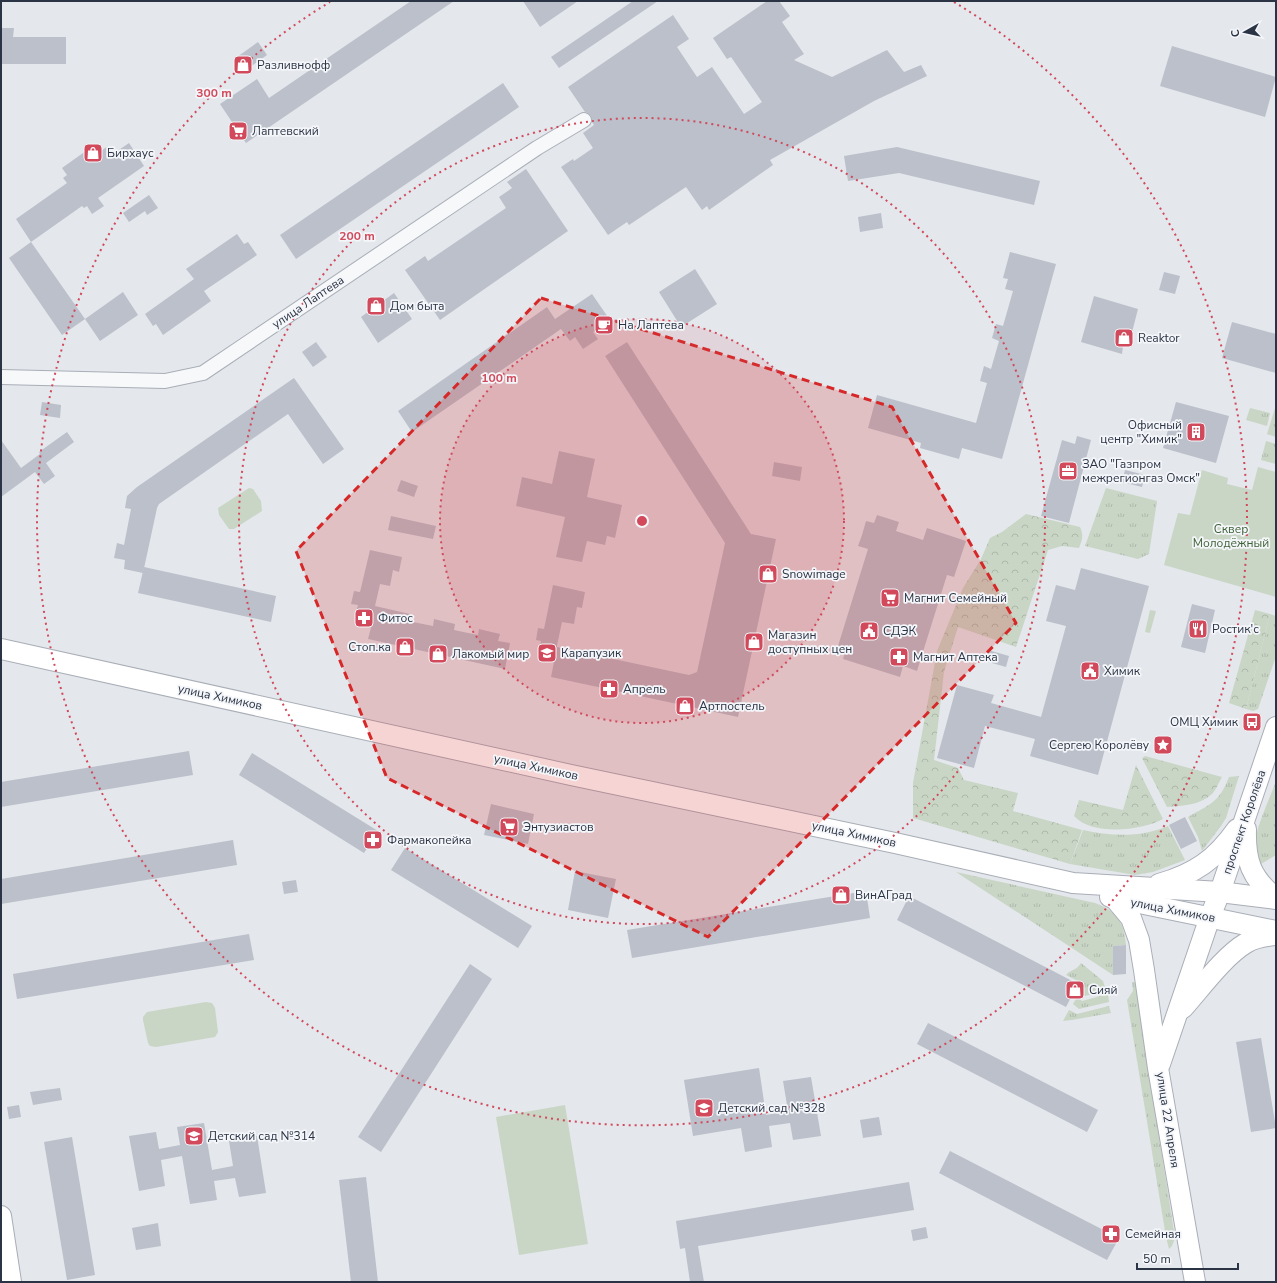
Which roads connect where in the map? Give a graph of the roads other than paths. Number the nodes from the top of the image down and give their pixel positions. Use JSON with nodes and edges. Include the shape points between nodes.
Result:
{"nodes":[{"id":1,"x":584,"y":120,"type":"dead end"},
{"id":2,"x":1,"y":377,"type":"edge"},
{"id":3,"x":1,"y":649,"type":"edge"},
{"id":4,"x":1276,"y":727,"type":"edge"},
{"id":5,"x":1246,"y":817,"type":"junction"},
{"id":6,"x":1073,"y":883,"type":"junction"},
{"id":7,"x":1142,"y":887,"type":"junction"},
{"id":8,"x":1220,"y":892,"type":"junction"},
{"id":9,"x":1115,"y":899,"type":"junction"},
{"id":10,"x":1276,"y":899,"type":"edge"},
{"id":11,"x":1210,"y":917,"type":"junction"},
{"id":12,"x":1276,"y":931,"type":"edge"},
{"id":13,"x":1276,"y":935,"type":"edge"},
{"id":14,"x":1176,"y":1016,"type":"junction"},
{"id":15,"x":1158,"y":1068,"type":"junction"},
{"id":16,"x":1,"y":1216,"type":"edge"},
{"id":17,"x":11,"y":1282,"type":"edge"},
{"id":18,"x":1195,"y":1282,"type":"edge"}],
"edges":[{"from":1,"to":2,"type":"street","name":"улица Лаптева","via":[[537,148],[203,373],[165,381]]},
{"from":3,"to":6,"type":"main road","name":"улица Химиков"},
{"from":4,"to":5,"type":"main road","name":"проспект Королёва"},
{"from":5,"to":7,"type":"main road","via":[[1222,849],[1193,872],[1170,881]]},
{"from":5,"to":8,"type":"main road","name":"проспект Королёва"},
{"from":5,"to":10,"type":"main road","via":[[1246,848],[1251,871]]},
{"from":6,"to":7,"type":"main road","name":"улица Химиков"},
{"from":6,"to":9,"type":"main road","name":"улица Химиков"},
{"from":7,"to":8,"type":"main road","name":"улица Химиков"},
{"from":8,"to":10,"type":"main road","name":"улица Химиков"},
{"from":8,"to":11,"type":"main road","name":"проспект Королёва"},
{"from":9,"to":11,"type":"main road","name":"улица Химиков"},
{"from":9,"to":15,"type":"main road","via":[[1131,918],[1139,940]]},
{"from":11,"to":12,"type":"main road","name":"улица Химиков"},
{"from":11,"to":14,"type":"main road","name":"улица 22 Апреля"},
{"from":13,"to":14,"type":"main road","via":[[1247,942],[1233,952]]},
{"from":14,"to":15,"type":"main road","name":"улица 22 Апреля"},
{"from":15,"to":18,"type":"main road","name":"улица 22 Апреля"},
{"from":16,"to":17,"type":"main road"}]}
